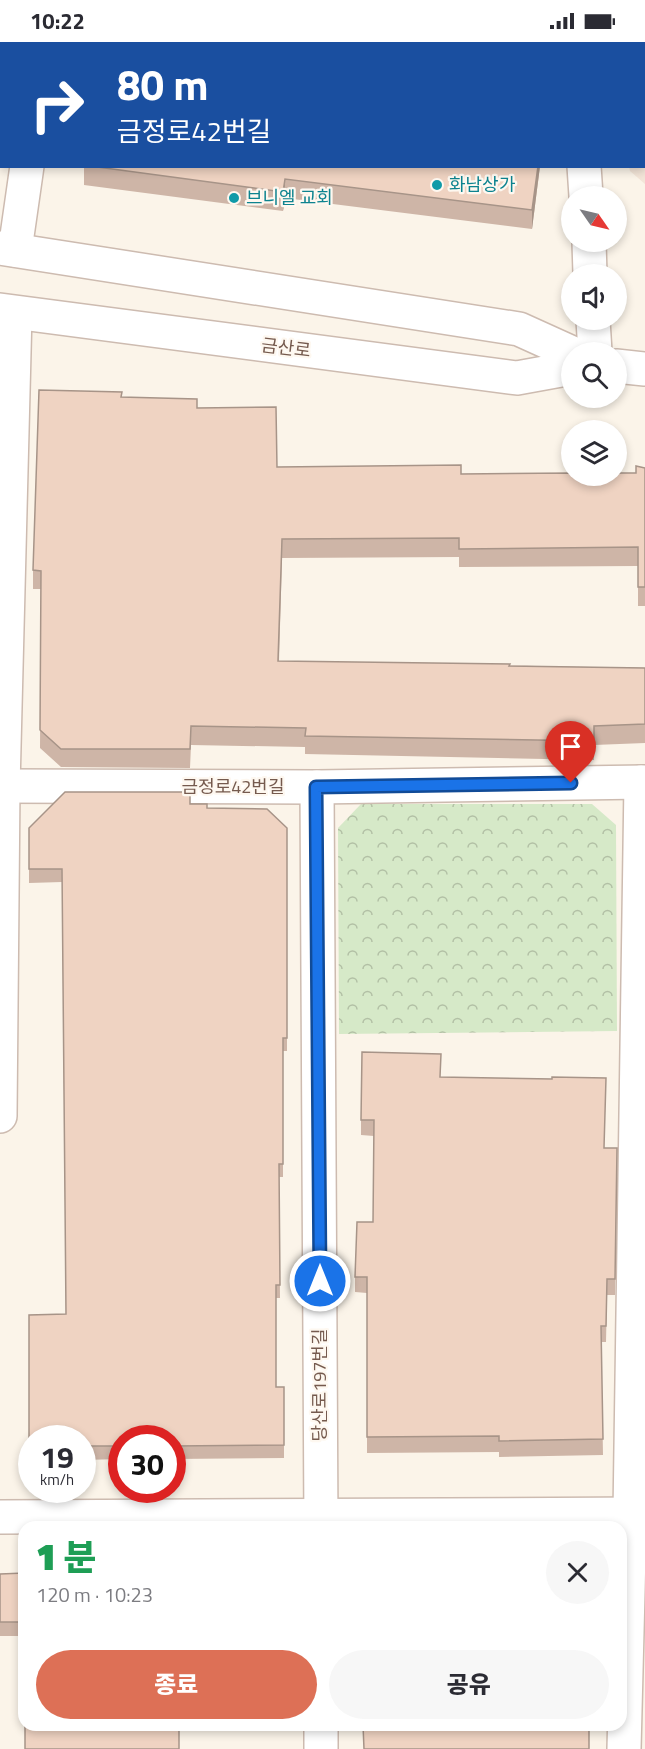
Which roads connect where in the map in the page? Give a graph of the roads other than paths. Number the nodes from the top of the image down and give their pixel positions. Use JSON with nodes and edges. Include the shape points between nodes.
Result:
{"nodes":[{"id":1,"x":27,"y":168,"type":"edge"},
{"id":2,"x":584,"y":168,"type":"edge"},
{"id":3,"x":585,"y":186,"type":"edge"},
{"id":4,"x":8,"y":249,"type":"edge"},
{"id":5,"x":8,"y":311,"type":"edge"},
{"id":6,"x":561,"y":347,"type":"edge"},
{"id":7,"x":627,"y":367,"type":"edge"},
{"id":8,"x":645,"y":369,"type":"edge"},
{"id":9,"x":561,"y":370,"type":"edge"},
{"id":10,"x":643,"y":782,"type":"edge"},
{"id":11,"x":2,"y":786,"type":"edge"},
{"id":12,"x":316,"y":787,"type":"junction"},
{"id":13,"x":0,"y":1116,"type":"edge"},
{"id":14,"x":637,"y":1514,"type":"edge"},
{"id":15,"x":0,"y":1517,"type":"edge"},
{"id":16,"x":321,"y":1521,"type":"edge"},
{"id":17,"x":627,"y":1695,"type":"edge"},
{"id":18,"x":321,"y":1731,"type":"edge"},
{"id":19,"x":625,"y":1731,"type":"edge"},
{"id":20,"x":321,"y":1749,"type":"edge"},
{"id":21,"x":624,"y":1749,"type":"edge"}],
"edges":[{"from":1,"to":4,"type":"street"},
{"from":2,"to":3,"type":"street"},
{"from":4,"to":6,"type":"street","via":[[519,329]]},
{"from":5,"to":9,"type":"street","name":"금산로","via":[[517,378]]},
{"from":5,"to":11,"type":"street"},
{"from":7,"to":8,"type":"street"},
{"from":10,"to":12,"type":"street","name":"금정로42번길"},
{"from":10,"to":14,"type":"street"},
{"from":11,"to":12,"type":"street","name":"금정로42번길"},
{"from":11,"to":13,"type":"street"},
{"from":12,"to":16,"type":"street","name":"당산로197번길"},
{"from":14,"to":16,"type":"street"},
{"from":14,"to":17,"type":"street"},
{"from":15,"to":16,"type":"street"},
{"from":18,"to":20,"type":"street"},
{"from":19,"to":21,"type":"street"}]}
